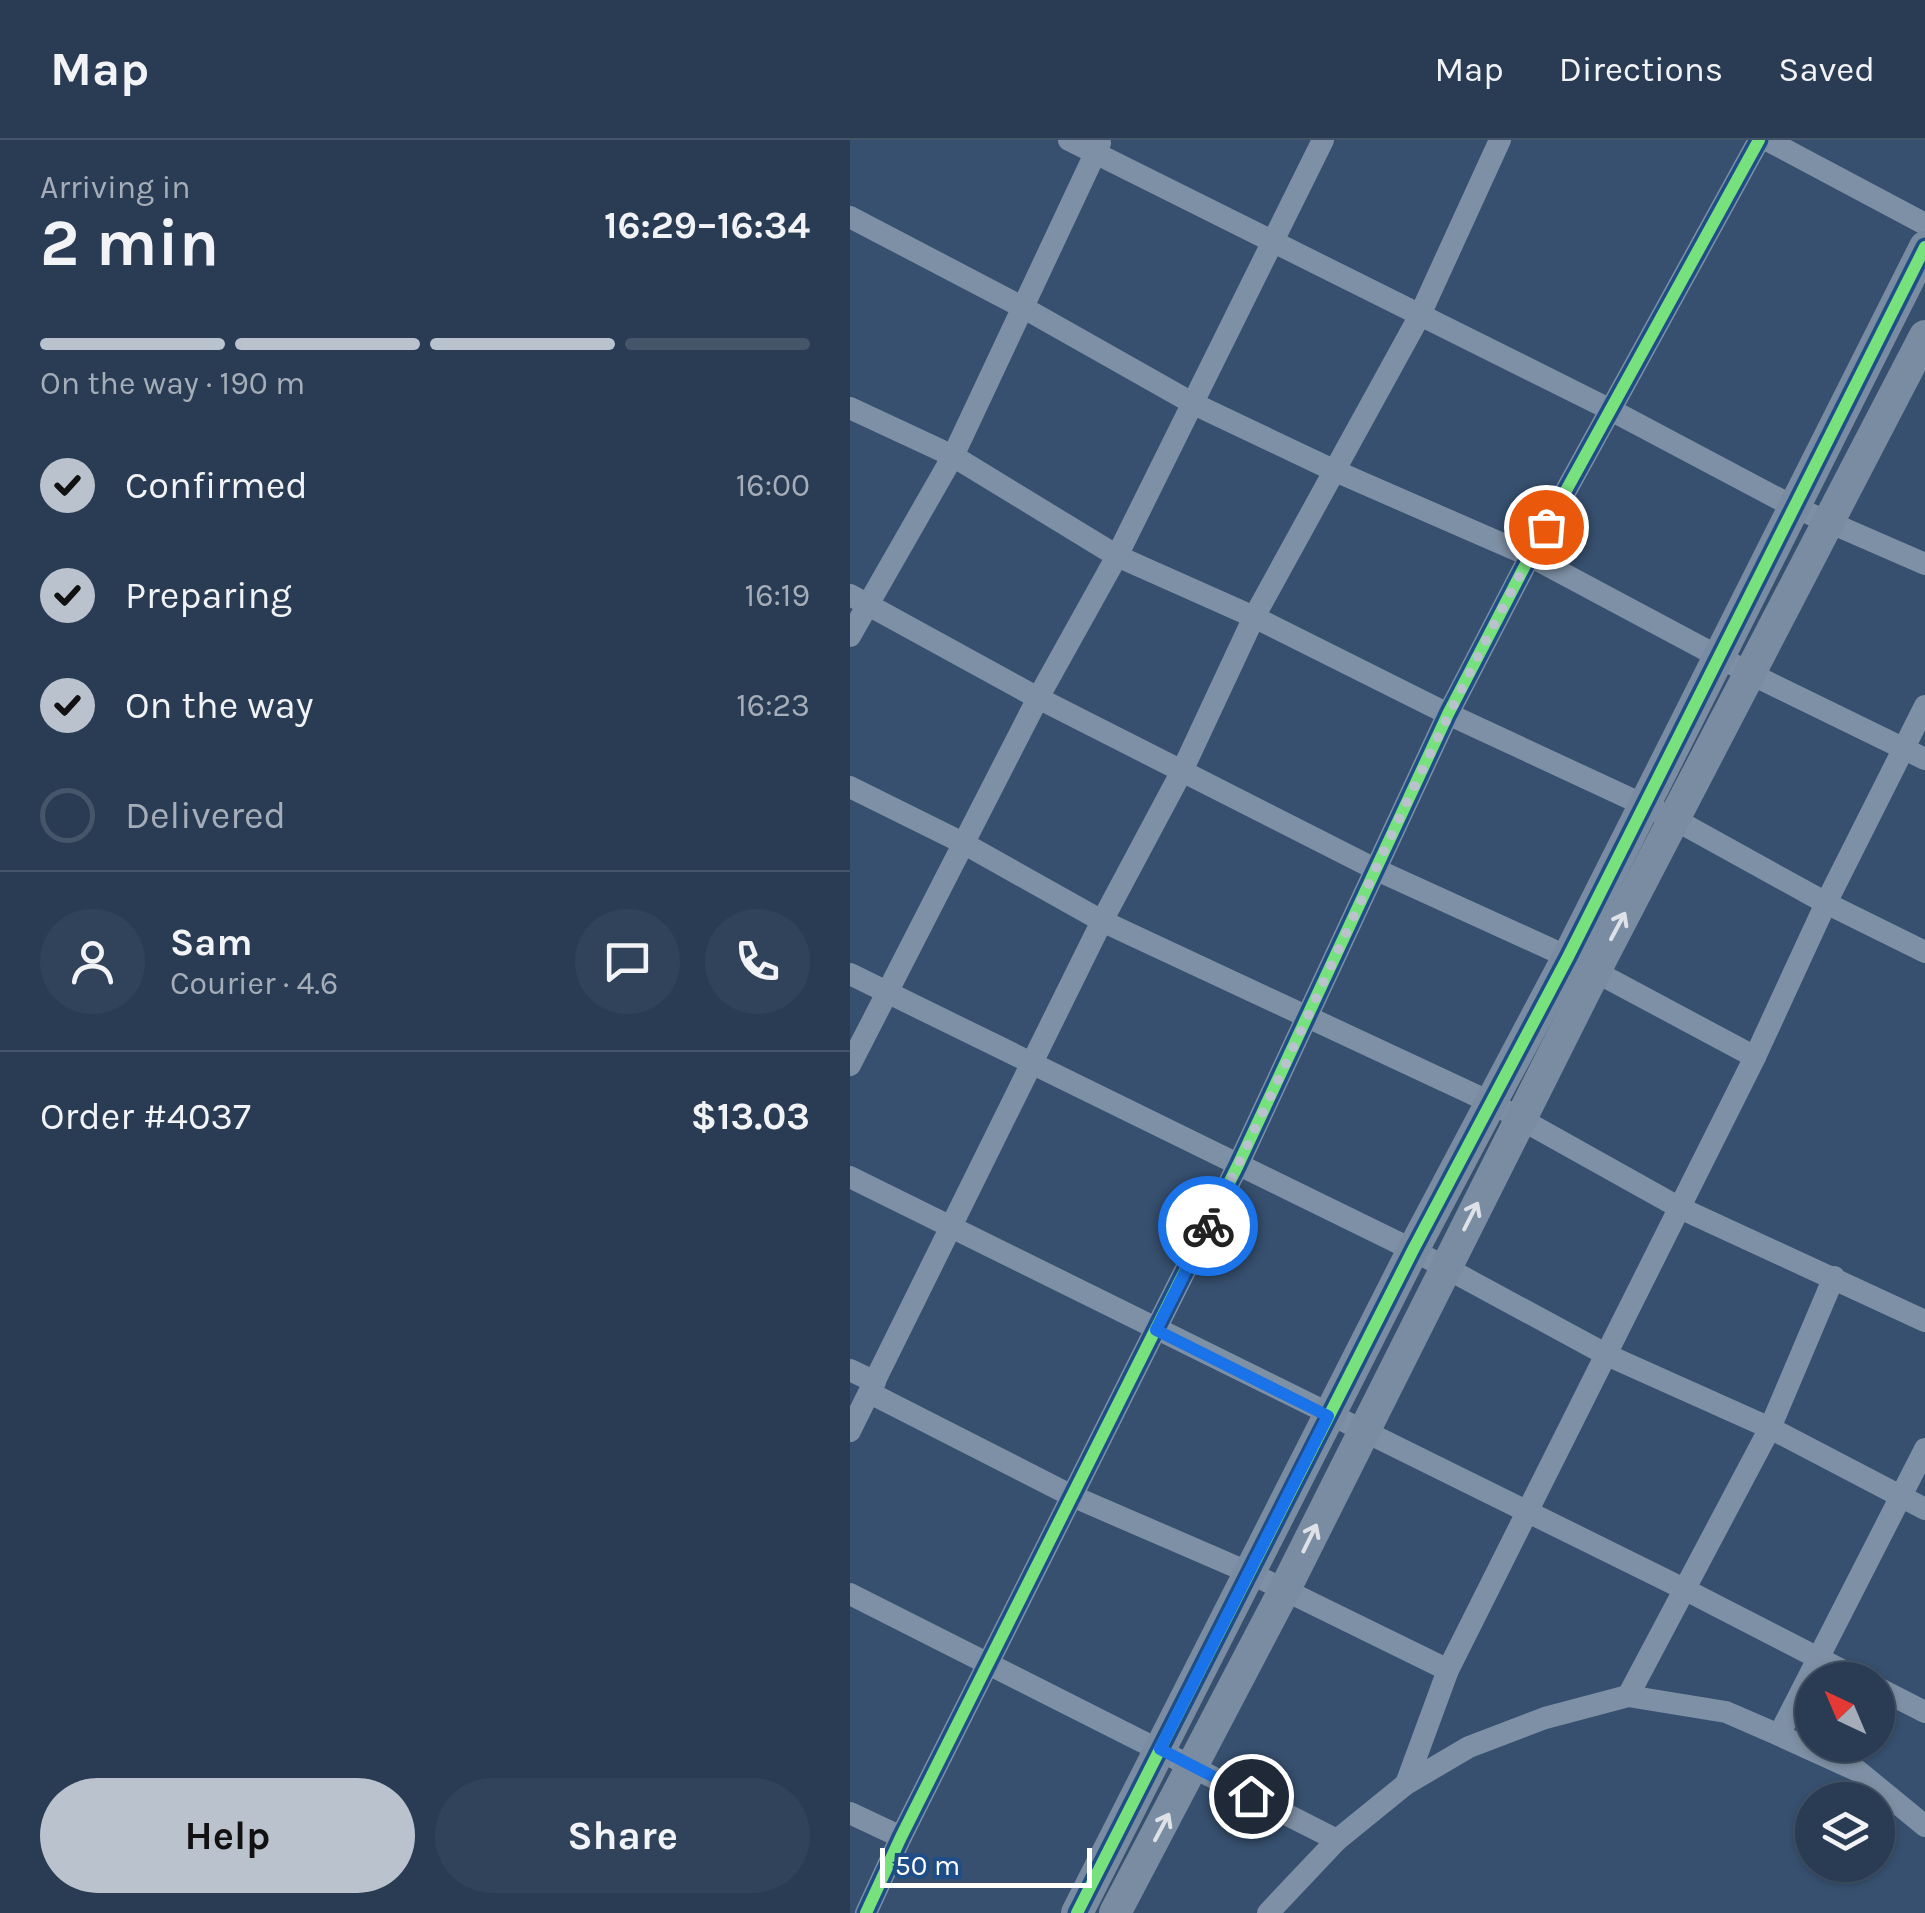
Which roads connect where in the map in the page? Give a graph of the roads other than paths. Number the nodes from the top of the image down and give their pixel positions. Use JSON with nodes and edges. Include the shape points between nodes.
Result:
{"nodes":[{"id":1,"x":1069,"y":140,"type":"edge"},
{"id":2,"x":1323,"y":140,"type":"edge"},
{"id":3,"x":1500,"y":140,"type":"edge"},
{"id":4,"x":1759,"y":140,"type":"edge"},
{"id":5,"x":1767,"y":140,"type":"edge"},
{"id":6,"x":1099,"y":146,"type":"edge"},
{"id":7,"x":850,"y":217,"type":"edge"},
{"id":8,"x":1925,"y":224,"type":"edge"},
{"id":9,"x":1272,"y":244,"type":"junction"},
{"id":10,"x":1925,"y":247,"type":"edge"},
{"id":11,"x":1024,"y":308,"type":"junction"},
{"id":12,"x":1419,"y":316,"type":"junction"},
{"id":13,"x":1925,"y":336,"type":"edge"},
{"id":14,"x":1194,"y":404,"type":"junction"},
{"id":15,"x":850,"y":408,"type":"edge"},
{"id":16,"x":1611,"y":410,"type":"junction"},
{"id":17,"x":953,"y":456,"type":"junction"},
{"id":18,"x":1333,"y":470,"type":"junction"},
{"id":19,"x":1794,"y":507,"type":"junction"},
{"id":20,"x":1828,"y":522,"type":"junction"},
{"id":21,"x":1117,"y":556,"type":"junction"},
{"id":22,"x":1530,"y":556,"type":"junction"},
{"id":23,"x":1925,"y":564,"type":"edge"},
{"id":24,"x":858,"y":599,"type":"edge"},
{"id":25,"x":1254,"y":616,"type":"junction"},
{"id":26,"x":850,"y":636,"type":"edge"},
{"id":27,"x":1720,"y":657,"type":"junction"},
{"id":28,"x":1751,"y":674,"type":"junction"},
{"id":29,"x":1038,"y":698,"type":"junction"},
{"id":30,"x":1925,"y":706,"type":"edge"},
{"id":31,"x":1448,"y":714,"type":"junction"},
{"id":32,"x":1914,"y":753,"type":"edge"},
{"id":33,"x":1182,"y":771,"type":"junction"},
{"id":34,"x":850,"y":787,"type":"edge"},
{"id":35,"x":1642,"y":806,"type":"junction"},
{"id":36,"x":1674,"y":820,"type":"junction"},
{"id":37,"x":963,"y":843,"type":"junction"},
{"id":38,"x":1377,"y":870,"type":"junction"},
{"id":39,"x":1826,"y":903,"type":"junction"},
{"id":40,"x":1102,"y":920,"type":"junction"},
{"id":41,"x":1925,"y":952,"type":"edge"},
{"id":42,"x":1581,"y":964,"type":"junction"},
{"id":43,"x":850,"y":974,"type":"edge"},
{"id":44,"x":888,"y":992,"type":"junction"},
{"id":45,"x":1308,"y":1017,"type":"junction"},
{"id":46,"x":1755,"y":1057,"type":"junction"},
{"id":47,"x":850,"y":1065,"type":"edge"},
{"id":48,"x":1032,"y":1066,"type":"junction"},
{"id":49,"x":1492,"y":1103,"type":"junction"},
{"id":50,"x":1520,"y":1121,"type":"junction"},
{"id":51,"x":1238,"y":1165,"type":"junction"},
{"id":52,"x":850,"y":1177,"type":"edge"},
{"id":53,"x":1680,"y":1208,"type":"junction"},
{"id":54,"x":950,"y":1228,"type":"junction"},
{"id":55,"x":1413,"y":1250,"type":"junction"},
{"id":56,"x":1444,"y":1267,"type":"junction"},
{"id":57,"x":1834,"y":1276,"type":"junction"},
{"id":58,"x":1925,"y":1321,"type":"edge"},
{"id":59,"x":1156,"y":1330,"type":"junction"},
{"id":60,"x":1607,"y":1355,"type":"junction"},
{"id":61,"x":850,"y":1370,"type":"edge"},
{"id":62,"x":873,"y":1388,"type":"junction"},
{"id":63,"x":1328,"y":1416,"type":"junction"},
{"id":64,"x":1770,"y":1428,"type":"junction"},
{"id":65,"x":850,"y":1431,"type":"edge"},
{"id":66,"x":1362,"y":1432,"type":"junction"},
{"id":67,"x":1925,"y":1449,"type":"edge"},
{"id":68,"x":1072,"y":1496,"type":"junction"},
{"id":69,"x":1901,"y":1496,"type":"junction"},
{"id":70,"x":1925,"y":1508,"type":"edge"},
{"id":71,"x":1525,"y":1512,"type":"junction"},
{"id":72,"x":1250,"y":1573,"type":"junction"},
{"id":73,"x":1284,"y":1589,"type":"junction"},
{"id":74,"x":1684,"y":1589,"type":"junction"},
{"id":75,"x":850,"y":1594,"type":"edge"},
{"id":76,"x":1818,"y":1658,"type":"junction"},
{"id":77,"x":1826,"y":1662,"type":"edge"},
{"id":78,"x":988,"y":1665,"type":"junction"},
{"id":79,"x":1448,"y":1670,"type":"junction"},
{"id":80,"x":1628,"y":1696,"type":"junction"},
{"id":81,"x":1895,"y":1697,"type":"edge"},
{"id":82,"x":1925,"y":1712,"type":"edge"},
{"id":83,"x":1779,"y":1735,"type":"junction"},
{"id":84,"x":1160,"y":1749,"type":"junction"},
{"id":85,"x":1194,"y":1767,"type":"junction"},
{"id":86,"x":1406,"y":1784,"type":"junction"},
{"id":87,"x":850,"y":1812,"type":"edge"},
{"id":88,"x":1925,"y":1826,"type":"edge"},
{"id":89,"x":901,"y":1836,"type":"junction"},
{"id":90,"x":1337,"y":1840,"type":"junction"},
{"id":91,"x":866,"y":1913,"type":"edge"},
{"id":92,"x":1077,"y":1913,"type":"edge"},
{"id":93,"x":1116,"y":1913,"type":"edge"},
{"id":94,"x":1268,"y":1913,"type":"edge"}],
"edges":[{"from":1,"to":6,"type":"street"},
{"from":2,"to":9,"type":"street"},
{"from":3,"to":12,"type":"street"},
{"from":4,"to":16,"type":"street"},
{"from":5,"to":8,"type":"street"},
{"from":6,"to":9,"type":"street"},
{"from":6,"to":11,"type":"street"},
{"from":7,"to":11,"type":"street"},
{"from":9,"to":12,"type":"street"},
{"from":9,"to":14,"type":"street"},
{"from":10,"to":19,"type":"street"},
{"from":11,"to":14,"type":"street"},
{"from":11,"to":17,"type":"street"},
{"from":12,"to":16,"type":"street"},
{"from":12,"to":18,"type":"street"},
{"from":13,"to":20,"type":"street"},
{"from":14,"to":18,"type":"street"},
{"from":14,"to":21,"type":"street"},
{"from":15,"to":17,"type":"street"},
{"from":16,"to":19,"type":"street"},
{"from":16,"to":22,"type":"street"},
{"from":17,"to":21,"type":"street"},
{"from":17,"to":24,"type":"street"},
{"from":18,"to":22,"type":"street"},
{"from":18,"to":25,"type":"street"},
{"from":19,"to":20,"type":"street"},
{"from":19,"to":27,"type":"street"},
{"from":20,"to":23,"type":"street"},
{"from":20,"to":28,"type":"street"},
{"from":21,"to":25,"type":"street"},
{"from":21,"to":29,"type":"street"},
{"from":22,"to":27,"type":"street"},
{"from":22,"to":31,"type":"street"},
{"from":24,"to":26,"type":"street"},
{"from":24,"to":29,"type":"street"},
{"from":25,"to":31,"type":"street"},
{"from":25,"to":33,"type":"street"},
{"from":27,"to":28,"type":"street"},
{"from":27,"to":35,"type":"street"},
{"from":28,"to":32,"type":"street"},
{"from":28,"to":36,"type":"street"},
{"from":29,"to":33,"type":"street"},
{"from":29,"to":37,"type":"street"},
{"from":30,"to":32,"type":"street"},
{"from":31,"to":35,"type":"street"},
{"from":31,"to":38,"type":"street"},
{"from":32,"to":39,"type":"street"},
{"from":33,"to":38,"type":"street"},
{"from":33,"to":40,"type":"street"},
{"from":34,"to":37,"type":"street"},
{"from":35,"to":36,"type":"street"},
{"from":35,"to":42,"type":"street"},
{"from":36,"to":39,"type":"street"},
{"from":42,"to":36,"type":"street","one_way":true},
{"from":37,"to":40,"type":"street"},
{"from":37,"to":44,"type":"street"},
{"from":38,"to":42,"type":"street"},
{"from":38,"to":45,"type":"street"},
{"from":39,"to":41,"type":"street"},
{"from":39,"to":46,"type":"street"},
{"from":40,"to":45,"type":"street"},
{"from":40,"to":48,"type":"street"},
{"from":42,"to":46,"type":"street"},
{"from":42,"to":49,"type":"street"},
{"from":42,"to":50,"type":"street"},
{"from":43,"to":44,"type":"street"},
{"from":44,"to":47,"type":"street"},
{"from":44,"to":48,"type":"street"},
{"from":45,"to":49,"type":"street"},
{"from":45,"to":51,"type":"street"},
{"from":46,"to":53,"type":"street"},
{"from":48,"to":51,"type":"street"},
{"from":48,"to":54,"type":"street"},
{"from":49,"to":50,"type":"street"},
{"from":49,"to":55,"type":"street"},
{"from":50,"to":53,"type":"street"},
{"from":56,"to":50,"type":"street","one_way":true},
{"from":51,"to":55,"type":"street"},
{"from":51,"to":59,"type":"street"},
{"from":52,"to":54,"type":"street"},
{"from":53,"to":57,"type":"street"},
{"from":53,"to":60,"type":"street"},
{"from":54,"to":59,"type":"street"},
{"from":54,"to":62,"type":"street"},
{"from":55,"to":56,"type":"street"},
{"from":55,"to":63,"type":"street"},
{"from":56,"to":60,"type":"street"},
{"from":56,"to":66,"type":"street"},
{"from":57,"to":58,"type":"street"},
{"from":57,"to":64,"type":"street"},
{"from":59,"to":63,"type":"street"},
{"from":59,"to":68,"type":"street"},
{"from":60,"to":64,"type":"street"},
{"from":60,"to":71,"type":"street"},
{"from":61,"to":62,"type":"street"},
{"from":62,"to":65,"type":"street"},
{"from":62,"to":68,"type":"street"},
{"from":63,"to":66,"type":"street"},
{"from":63,"to":72,"type":"street"},
{"from":64,"to":69,"type":"street"},
{"from":64,"to":74,"type":"street"},
{"from":66,"to":71,"type":"street"},
{"from":73,"to":66,"type":"street","one_way":true},
{"from":67,"to":69,"type":"street"},
{"from":68,"to":72,"type":"street"},
{"from":68,"to":78,"type":"street"},
{"from":69,"to":70,"type":"street"},
{"from":69,"to":76,"type":"street"},
{"from":71,"to":74,"type":"street"},
{"from":71,"to":79,"type":"street"},
{"from":72,"to":73,"type":"street"},
{"from":72,"to":84,"type":"street"},
{"from":73,"to":79,"type":"street"},
{"from":73,"to":85,"type":"street"},
{"from":74,"to":76,"type":"street"},
{"from":74,"to":80,"type":"street"},
{"from":75,"to":78,"type":"street"},
{"from":76,"to":77,"type":"street"},
{"from":76,"to":83,"type":"street"},
{"from":78,"to":84,"type":"street"},
{"from":78,"to":89,"type":"street"},
{"from":79,"to":86,"type":"street"},
{"from":80,"to":83,"type":"street","via":[[1726,1712]]},
{"from":80,"to":86,"type":"street","via":[[1469,1747]]},
{"from":81,"to":82,"type":"street"},
{"from":83,"to":88,"type":"street","via":[[1858,1771]]},
{"from":84,"to":85,"type":"street"},
{"from":84,"to":92,"type":"street"},
{"from":85,"to":90,"type":"street"},
{"from":93,"to":85,"type":"street","one_way":true},
{"from":86,"to":90,"type":"street"},
{"from":87,"to":89,"type":"street"},
{"from":89,"to":91,"type":"street"},
{"from":90,"to":94,"type":"street"}]}
